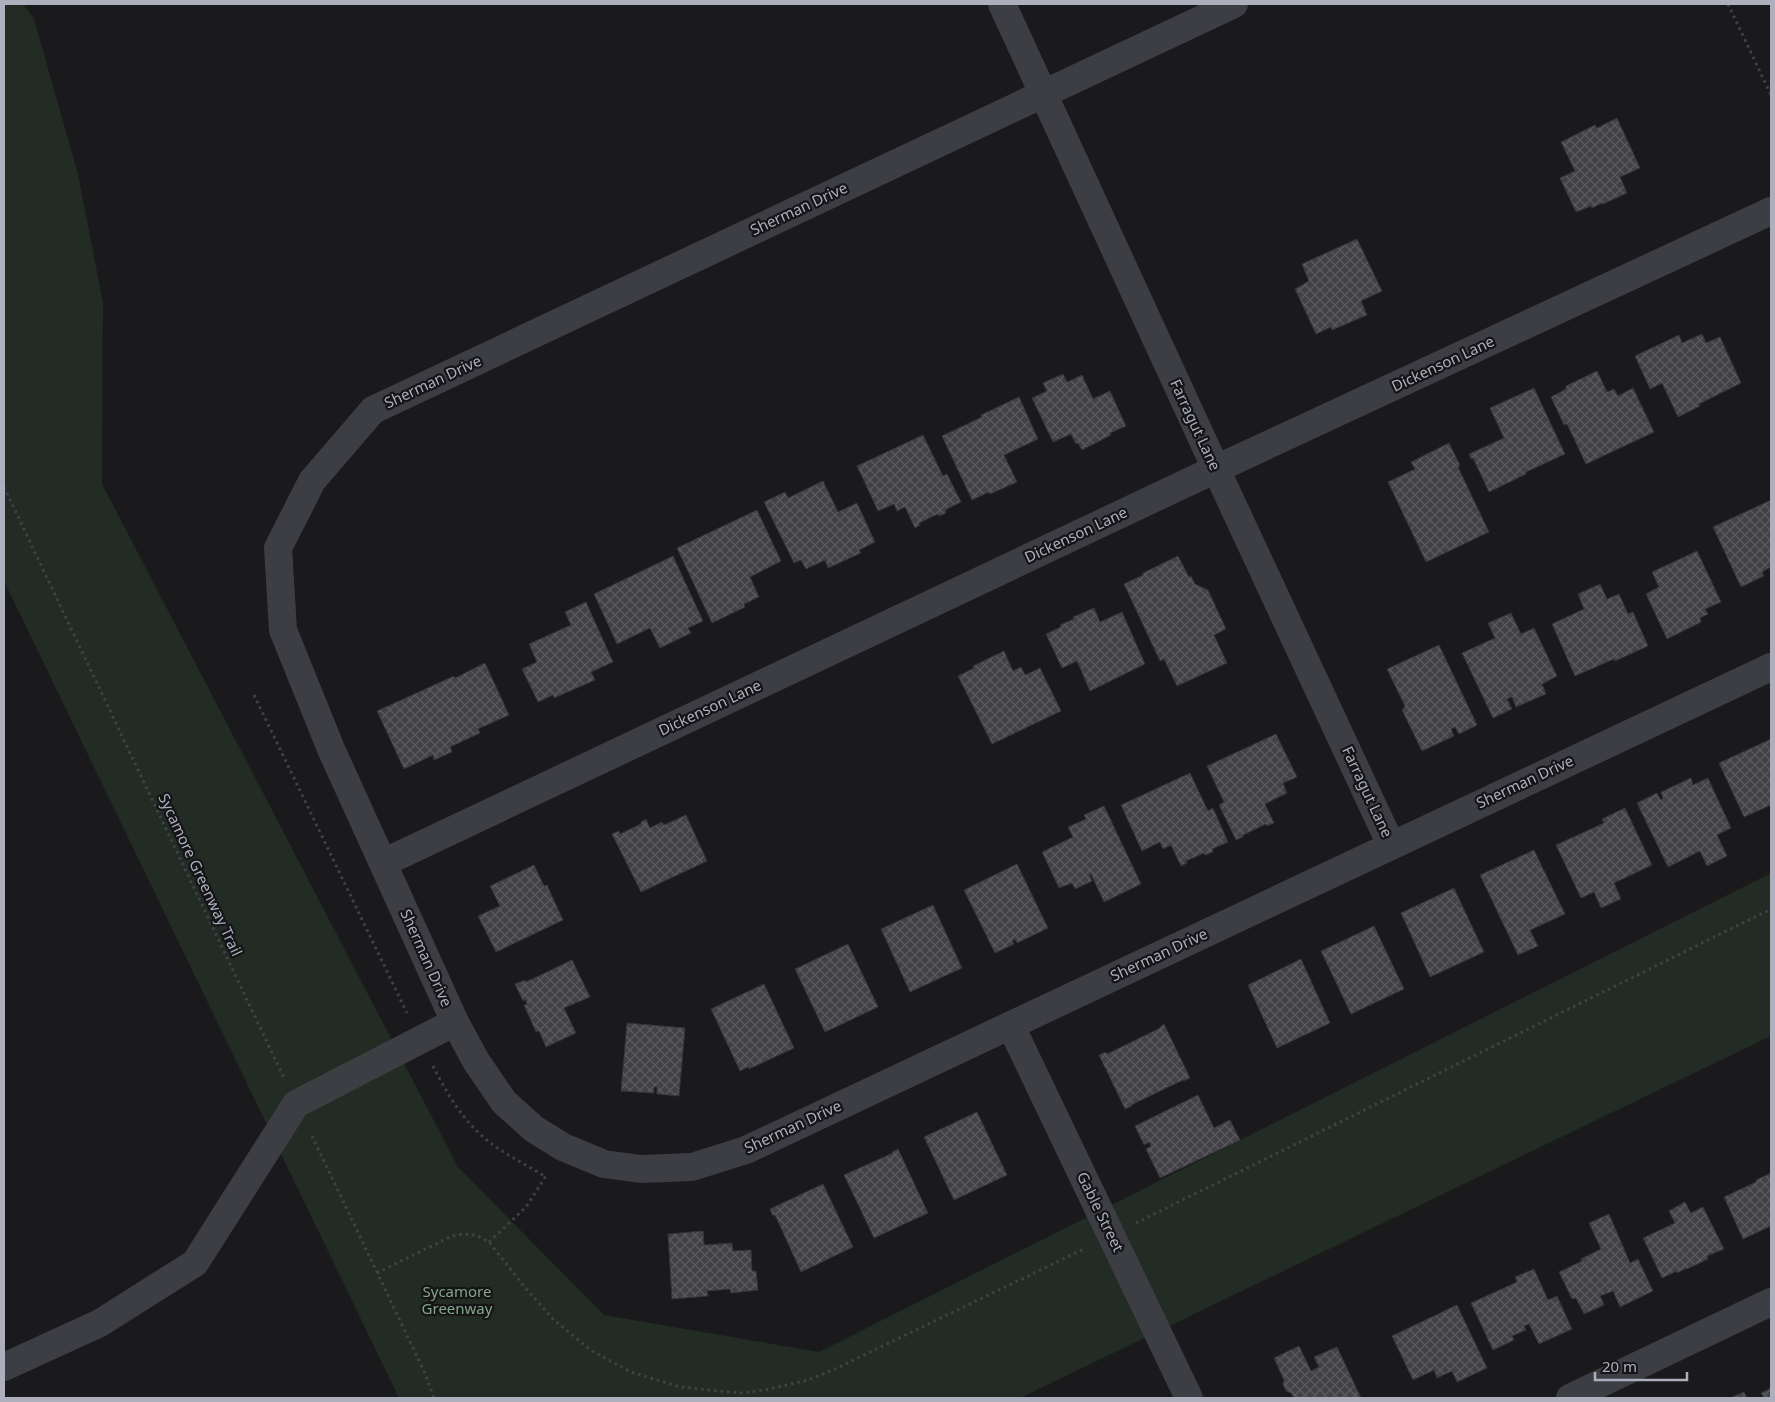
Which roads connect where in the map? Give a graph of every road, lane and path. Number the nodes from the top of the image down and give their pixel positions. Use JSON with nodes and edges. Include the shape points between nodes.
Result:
{"nodes":[{"id":1,"x":1002,"y":4,"type":"edge"},
{"id":2,"x":1234,"y":4,"type":"edge"},
{"id":3,"x":1728,"y":4,"type":"edge"},
{"id":4,"x":1043,"y":94,"type":"junction"},
{"id":5,"x":1771,"y":95,"type":"edge"},
{"id":6,"x":1771,"y":212,"type":"edge"},
{"id":7,"x":1216,"y":469,"type":"junction"},
{"id":8,"x":4,"y":487,"type":"edge"},
{"id":9,"x":1771,"y":668,"type":"edge"},
{"id":10,"x":254,"y":695,"type":"dead end"},
{"id":11,"x":1391,"y":845,"type":"junction"},
{"id":12,"x":382,"y":862,"type":"junction"},
{"id":13,"x":455,"y":1022,"type":"junction"},
{"id":14,"x":1011,"y":1026,"type":"junction"},
{"id":15,"x":420,"y":1041,"type":"junction"},
{"id":16,"x":296,"y":1104,"type":"junction"},
{"id":17,"x":562,"y":1147,"type":"junction"},
{"id":18,"x":546,"y":1177,"type":"junction"},
{"id":19,"x":377,"y":1273,"type":"junction"},
{"id":20,"x":1771,"y":1302,"type":"edge"},
{"id":21,"x":4,"y":1367,"type":"edge"},
{"id":22,"x":434,"y":1398,"type":"edge"},
{"id":23,"x":1189,"y":1398,"type":"edge"},
{"id":24,"x":1570,"y":1398,"type":"edge"}],
"edges":[{"from":1,"to":4,"type":"street","name":"Farragut Lane"},
{"from":2,"to":4,"type":"street","name":"Sherman Drive"},
{"from":3,"to":5,"type":"path"},
{"from":4,"to":7,"type":"street","name":"Farragut Lane"},
{"from":4,"to":12,"type":"street","name":"Sherman Drive","via":[[373,410],[342,445],[312,481],[278,548],[283,630]]},
{"from":6,"to":7,"type":"street","name":"Dickenson Lane"},
{"from":7,"to":11,"type":"street","name":"Farragut Lane"},
{"from":7,"to":12,"type":"street","name":"Dickenson Lane"},
{"from":8,"to":16,"type":"path","name":"Sycamore Greenway Trail"},
{"from":9,"to":11,"type":"street","name":"Sherman Drive"},
{"from":10,"to":15,"type":"path"},
{"from":11,"to":14,"type":"street","name":"Sherman Drive"},
{"from":12,"to":13,"type":"street","name":"Sherman Drive"},
{"from":13,"to":15,"type":"street"},
{"from":13,"to":17,"type":"street","name":"Sherman Drive","via":[[504,1102],[534,1129]]},
{"from":14,"to":17,"type":"street","name":"Sherman Drive","via":[[746,1150],[692,1167],[641,1169],[604,1164]]},
{"from":14,"to":23,"type":"street","name":"Gable Street"},
{"from":15,"to":16,"type":"street"},
{"from":15,"to":18,"type":"path","via":[[462,1115],[498,1148]]},
{"from":16,"to":19,"type":"path","name":"Sycamore Greenway Trail"},
{"from":16,"to":21,"type":"street","via":[[195,1263],[100,1323]]},
{"from":17,"to":18,"type":"path"},
{"from":18,"to":19,"type":"path","via":[[526,1207],[489,1242],[476,1234],[452,1236]]},
{"from":19,"to":22,"type":"path","name":"Sycamore Greenway Trail"},
{"from":20,"to":24,"type":"street"}]}
